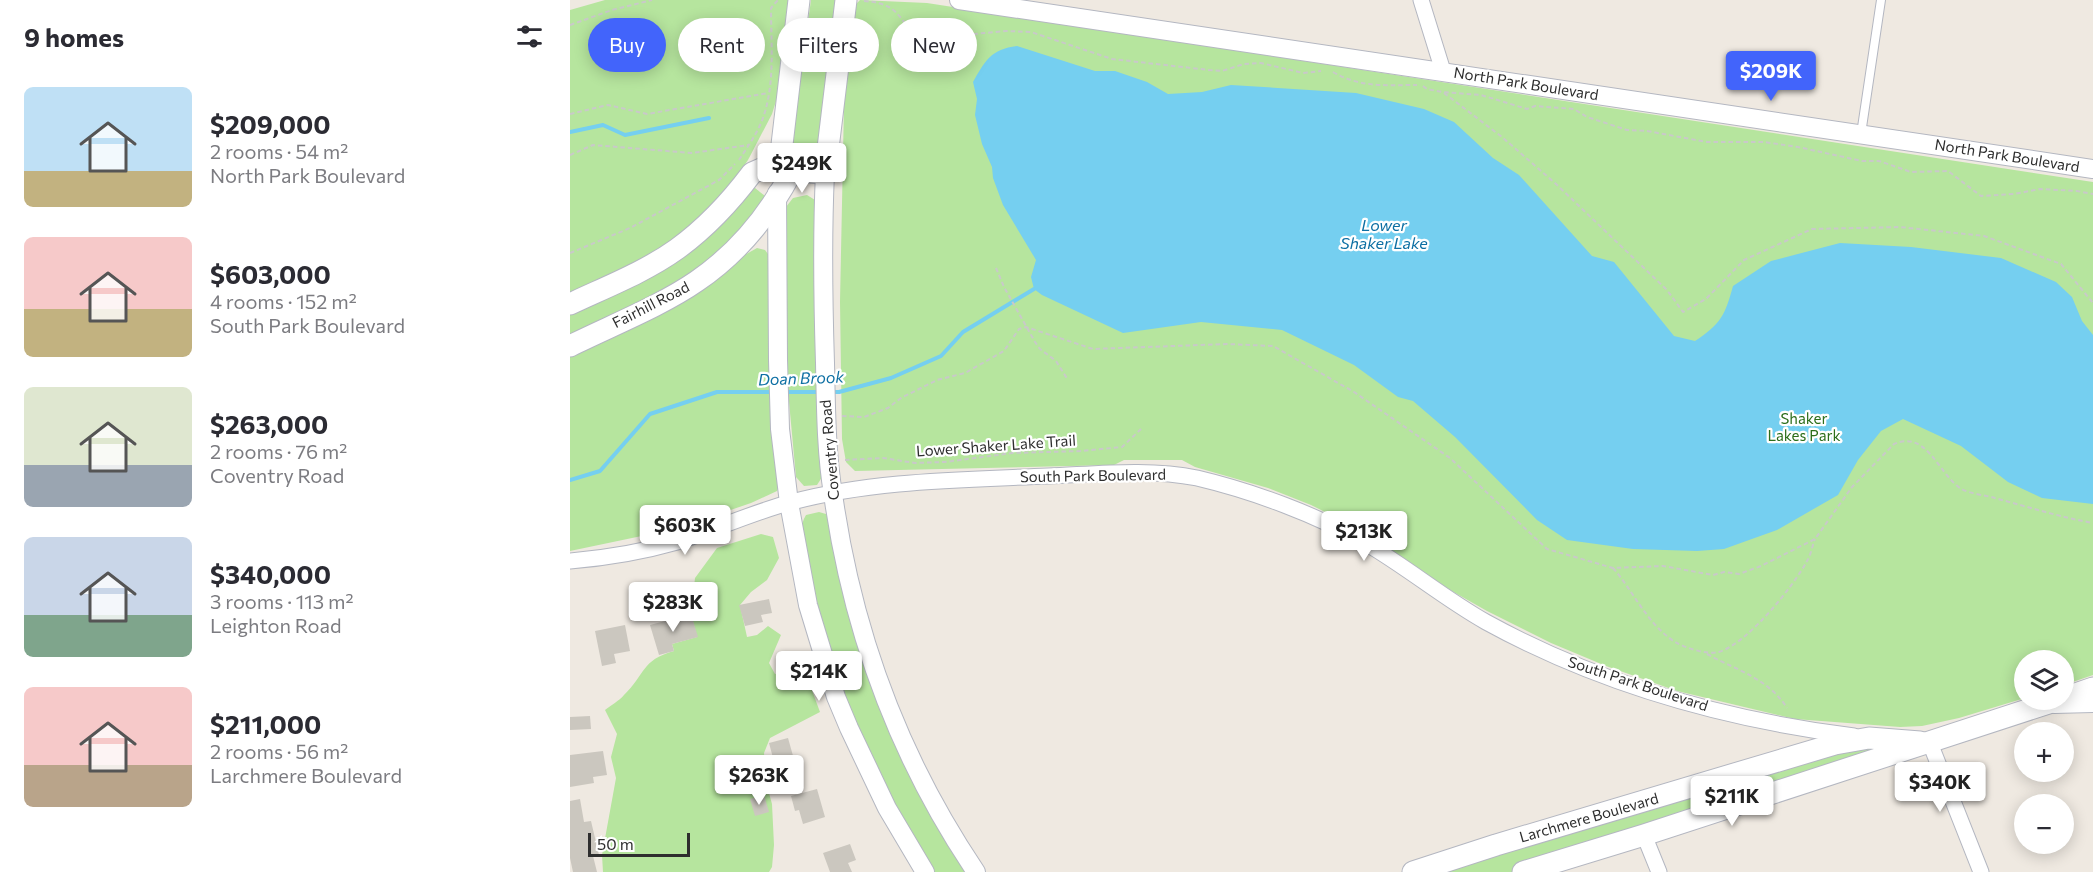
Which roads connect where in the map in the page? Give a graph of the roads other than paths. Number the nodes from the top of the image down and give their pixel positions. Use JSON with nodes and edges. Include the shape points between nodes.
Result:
{"nodes":[{"id":1,"x":799,"y":0,"type":"edge"},
{"id":2,"x":846,"y":0,"type":"edge"},
{"id":3,"x":959,"y":0,"type":"edge"},
{"id":4,"x":1421,"y":0,"type":"edge"},
{"id":5,"x":1881,"y":0,"type":"edge"},
{"id":6,"x":1443,"y":71,"type":"junction"},
{"id":7,"x":1861,"y":134,"type":"junction"},
{"id":8,"x":2093,"y":169,"type":"edge"},
{"id":9,"x":785,"y":171,"type":"junction"},
{"id":10,"x":825,"y":173,"type":"junction"},
{"id":11,"x":777,"y":199,"type":"junction"},
{"id":12,"x":570,"y":304,"type":"edge"},
{"id":13,"x":570,"y":346,"type":"edge"},
{"id":14,"x":832,"y":493,"type":"junction"},
{"id":15,"x":789,"y":502,"type":"junction"},
{"id":16,"x":570,"y":561,"type":"edge"},
{"id":17,"x":2093,"y":687,"type":"edge"},
{"id":18,"x":2074,"y":694,"type":"edge"},
{"id":19,"x":2074,"y":701,"type":"edge"},
{"id":20,"x":2093,"y":703,"type":"edge"},
{"id":21,"x":2027,"y":710,"type":"edge"},
{"id":22,"x":1869,"y":738,"type":"junction"},
{"id":23,"x":1930,"y":743,"type":"junction"},
{"id":24,"x":1764,"y":766,"type":"junction"},
{"id":25,"x":1775,"y":793,"type":"junction"},
{"id":26,"x":1644,"y":835,"type":"junction"},
{"id":27,"x":925,"y":872,"type":"edge"},
{"id":28,"x":976,"y":872,"type":"edge"},
{"id":29,"x":1413,"y":872,"type":"edge"},
{"id":30,"x":1523,"y":872,"type":"edge"},
{"id":31,"x":1659,"y":872,"type":"edge"},
{"id":32,"x":1981,"y":872,"type":"edge"}],
"edges":[{"from":1,"to":9,"type":"main road"},
{"from":2,"to":10,"type":"main road","name":"Coventry Road"},
{"from":3,"to":6,"type":"street","name":"North Park Boulevard"},
{"from":4,"to":6,"type":"street"},
{"from":5,"to":7,"type":"lane"},
{"from":6,"to":7,"type":"street","name":"North Park Boulevard"},
{"from":7,"to":8,"type":"street","name":"North Park Boulevard"},
{"from":9,"to":10,"type":"main road"},
{"from":9,"to":11,"type":"main road","name":"Fairhill Road"},
{"from":9,"to":12,"type":"main road","via":[[761,169],[752,173],[700,231],[676,250]]},
{"from":10,"to":14,"type":"street","name":"Coventry Road","via":[[823,276],[825,365],[833,416]]},
{"from":11,"to":13,"type":"main road","name":"Fairhill Road","via":[[746,240],[697,282]]},
{"from":11,"to":15,"type":"street","via":[[780,429]]},
{"from":14,"to":15,"type":"street","name":"South Park Boulevard"},
{"from":14,"to":22,"type":"street","name":"South Park Boulevard","via":[[908,484],[1058,476],[1150,473],[1194,478],[1243,490],[1325,522],[1366,543],[1484,621],[1553,656],[1637,687],[1730,714]]},
{"from":14,"to":28,"type":"street","name":"Coventry Road","via":[[851,589],[878,681],[918,776]]},
{"from":15,"to":16,"type":"street","name":"South Park Boulevard","via":[[676,542],[632,553]]},
{"from":15,"to":27,"type":"street","via":[[808,604],[836,697],[872,778]]},
{"from":17,"to":18,"type":"main road","name":"Larchmere Boulevard"},
{"from":19,"to":20,"type":"street"},
{"from":21,"to":23,"type":"main road","name":"Larchmere Boulevard"},
{"from":22,"to":23,"type":"main road","name":"South Park Boulevard"},
{"from":22,"to":24,"type":"main road","name":"Larchmere Boulevard"},
{"from":23,"to":25,"type":"main road","name":"Larchmere Boulevard"},
{"from":23,"to":32,"type":"street"},
{"from":24,"to":25,"type":"main road"},
{"from":24,"to":29,"type":"main road","name":"Larchmere Boulevard"},
{"from":25,"to":26,"type":"main road","name":"Larchmere Boulevard"},
{"from":26,"to":30,"type":"main road","name":"Larchmere Boulevard"},
{"from":26,"to":31,"type":"street"}]}
